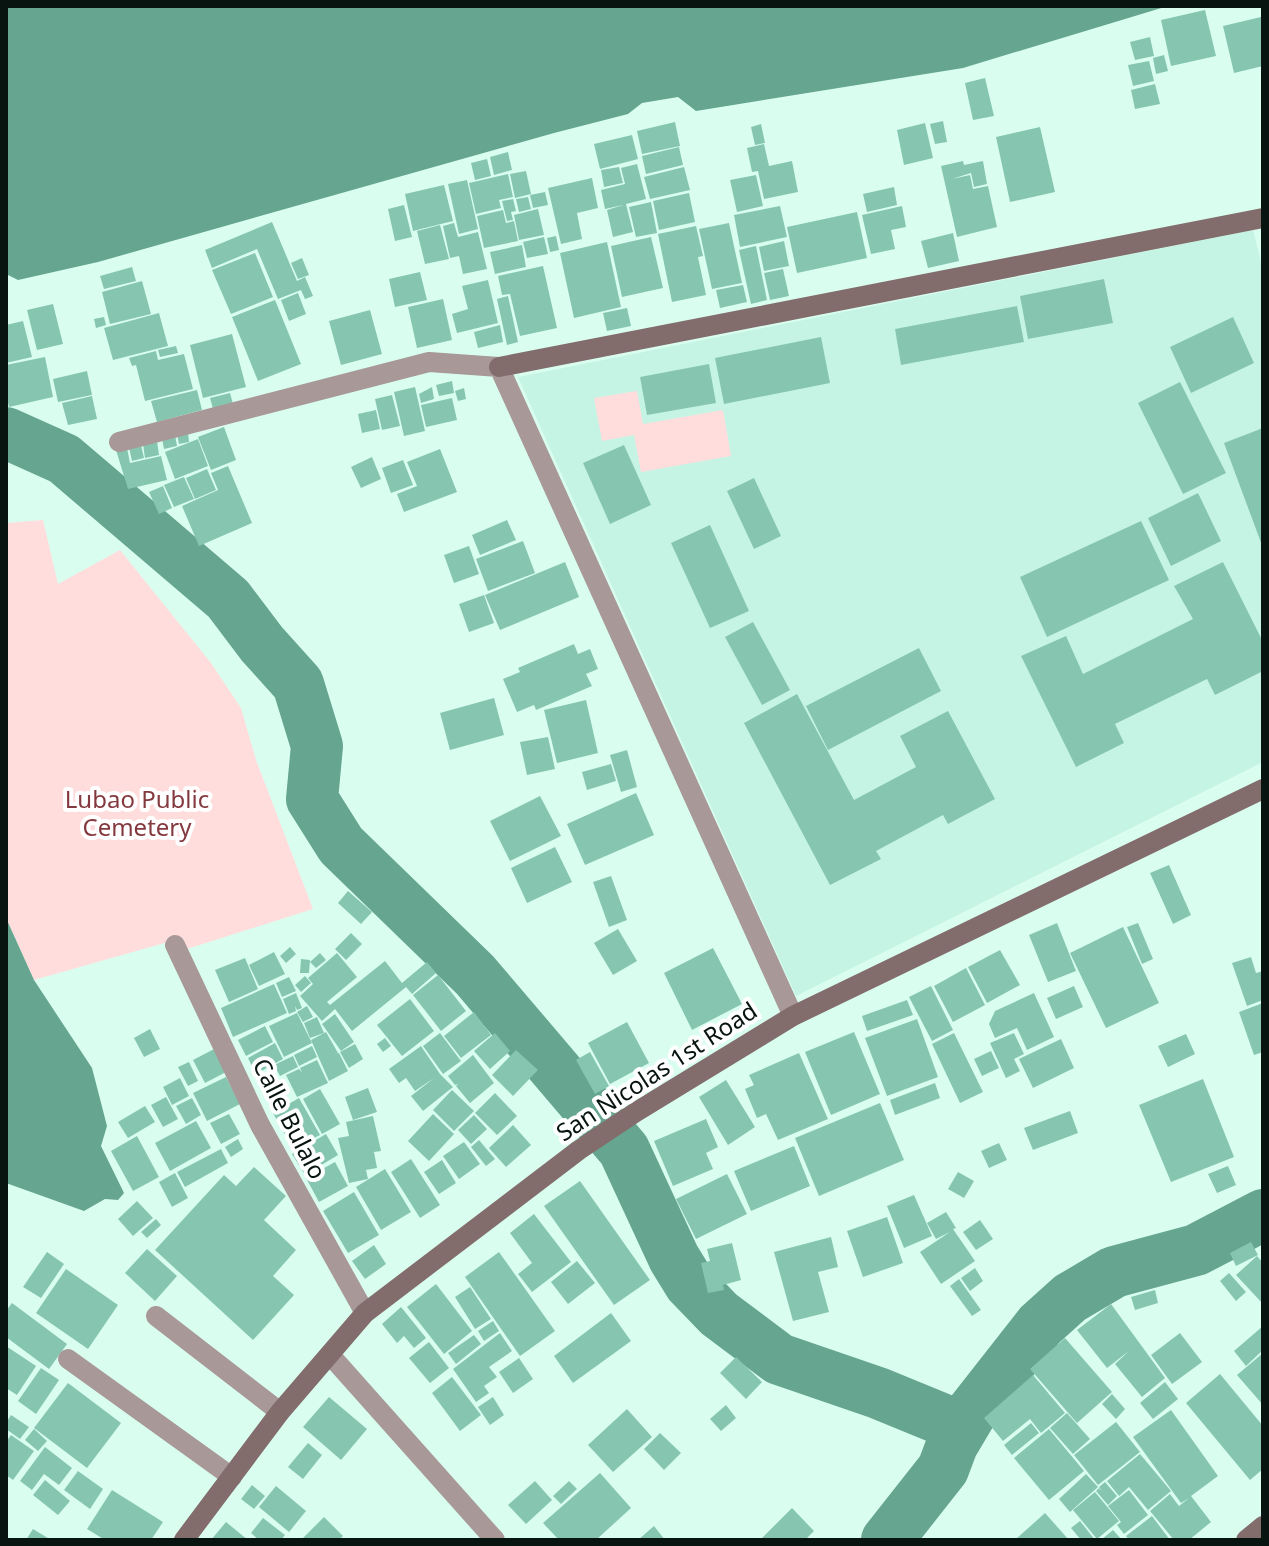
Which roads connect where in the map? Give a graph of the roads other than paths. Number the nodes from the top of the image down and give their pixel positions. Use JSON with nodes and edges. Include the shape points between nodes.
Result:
{"nodes":[{"id":1,"x":1263,"y":218,"type":"edge"},
{"id":2,"x":499,"y":367,"type":"junction"},
{"id":3,"x":119,"y":442,"type":"dead end"},
{"id":4,"x":1263,"y":789,"type":"edge"},
{"id":5,"x":175,"y":945,"type":"dead end"},
{"id":6,"x":793,"y":1016,"type":"junction"},
{"id":7,"x":365,"y":1313,"type":"junction"},
{"id":8,"x":156,"y":1316,"type":"dead end"},
{"id":9,"x":331,"y":1356,"type":"junction"},
{"id":10,"x":68,"y":1359,"type":"dead end"},
{"id":11,"x":280,"y":1412,"type":"junction"},
{"id":12,"x":232,"y":1477,"type":"junction"},
{"id":13,"x":1263,"y":1526,"type":"edge"},
{"id":14,"x":184,"y":1540,"type":"edge"},
{"id":15,"x":495,"y":1540,"type":"edge"},
{"id":16,"x":1246,"y":1540,"type":"edge"}],
"edges":[{"from":1,"to":2,"type":"main road"},
{"from":2,"to":3,"type":"street","via":[[429,362]]},
{"from":2,"to":6,"type":"street"},
{"from":4,"to":6,"type":"main road","name":"San Nicolas 1st Road"},
{"from":5,"to":7,"type":"street","name":"Calle Bulalo","via":[[260,1125]]},
{"from":6,"to":7,"type":"main road","name":"San Nicolas 1st Road","via":[[579,1150]]},
{"from":7,"to":9,"type":"main road","name":"San Nicolas 1st Road"},
{"from":8,"to":11,"type":"street"},
{"from":9,"to":11,"type":"main road","name":"San Nicolas 1st Road"},
{"from":9,"to":15,"type":"street"},
{"from":10,"to":12,"type":"street"},
{"from":11,"to":12,"type":"main road","name":"San Nicolas 1st Road"},
{"from":12,"to":14,"type":"main road","name":"San Nicolas 1st Road"},
{"from":13,"to":16,"type":"main road"}]}
